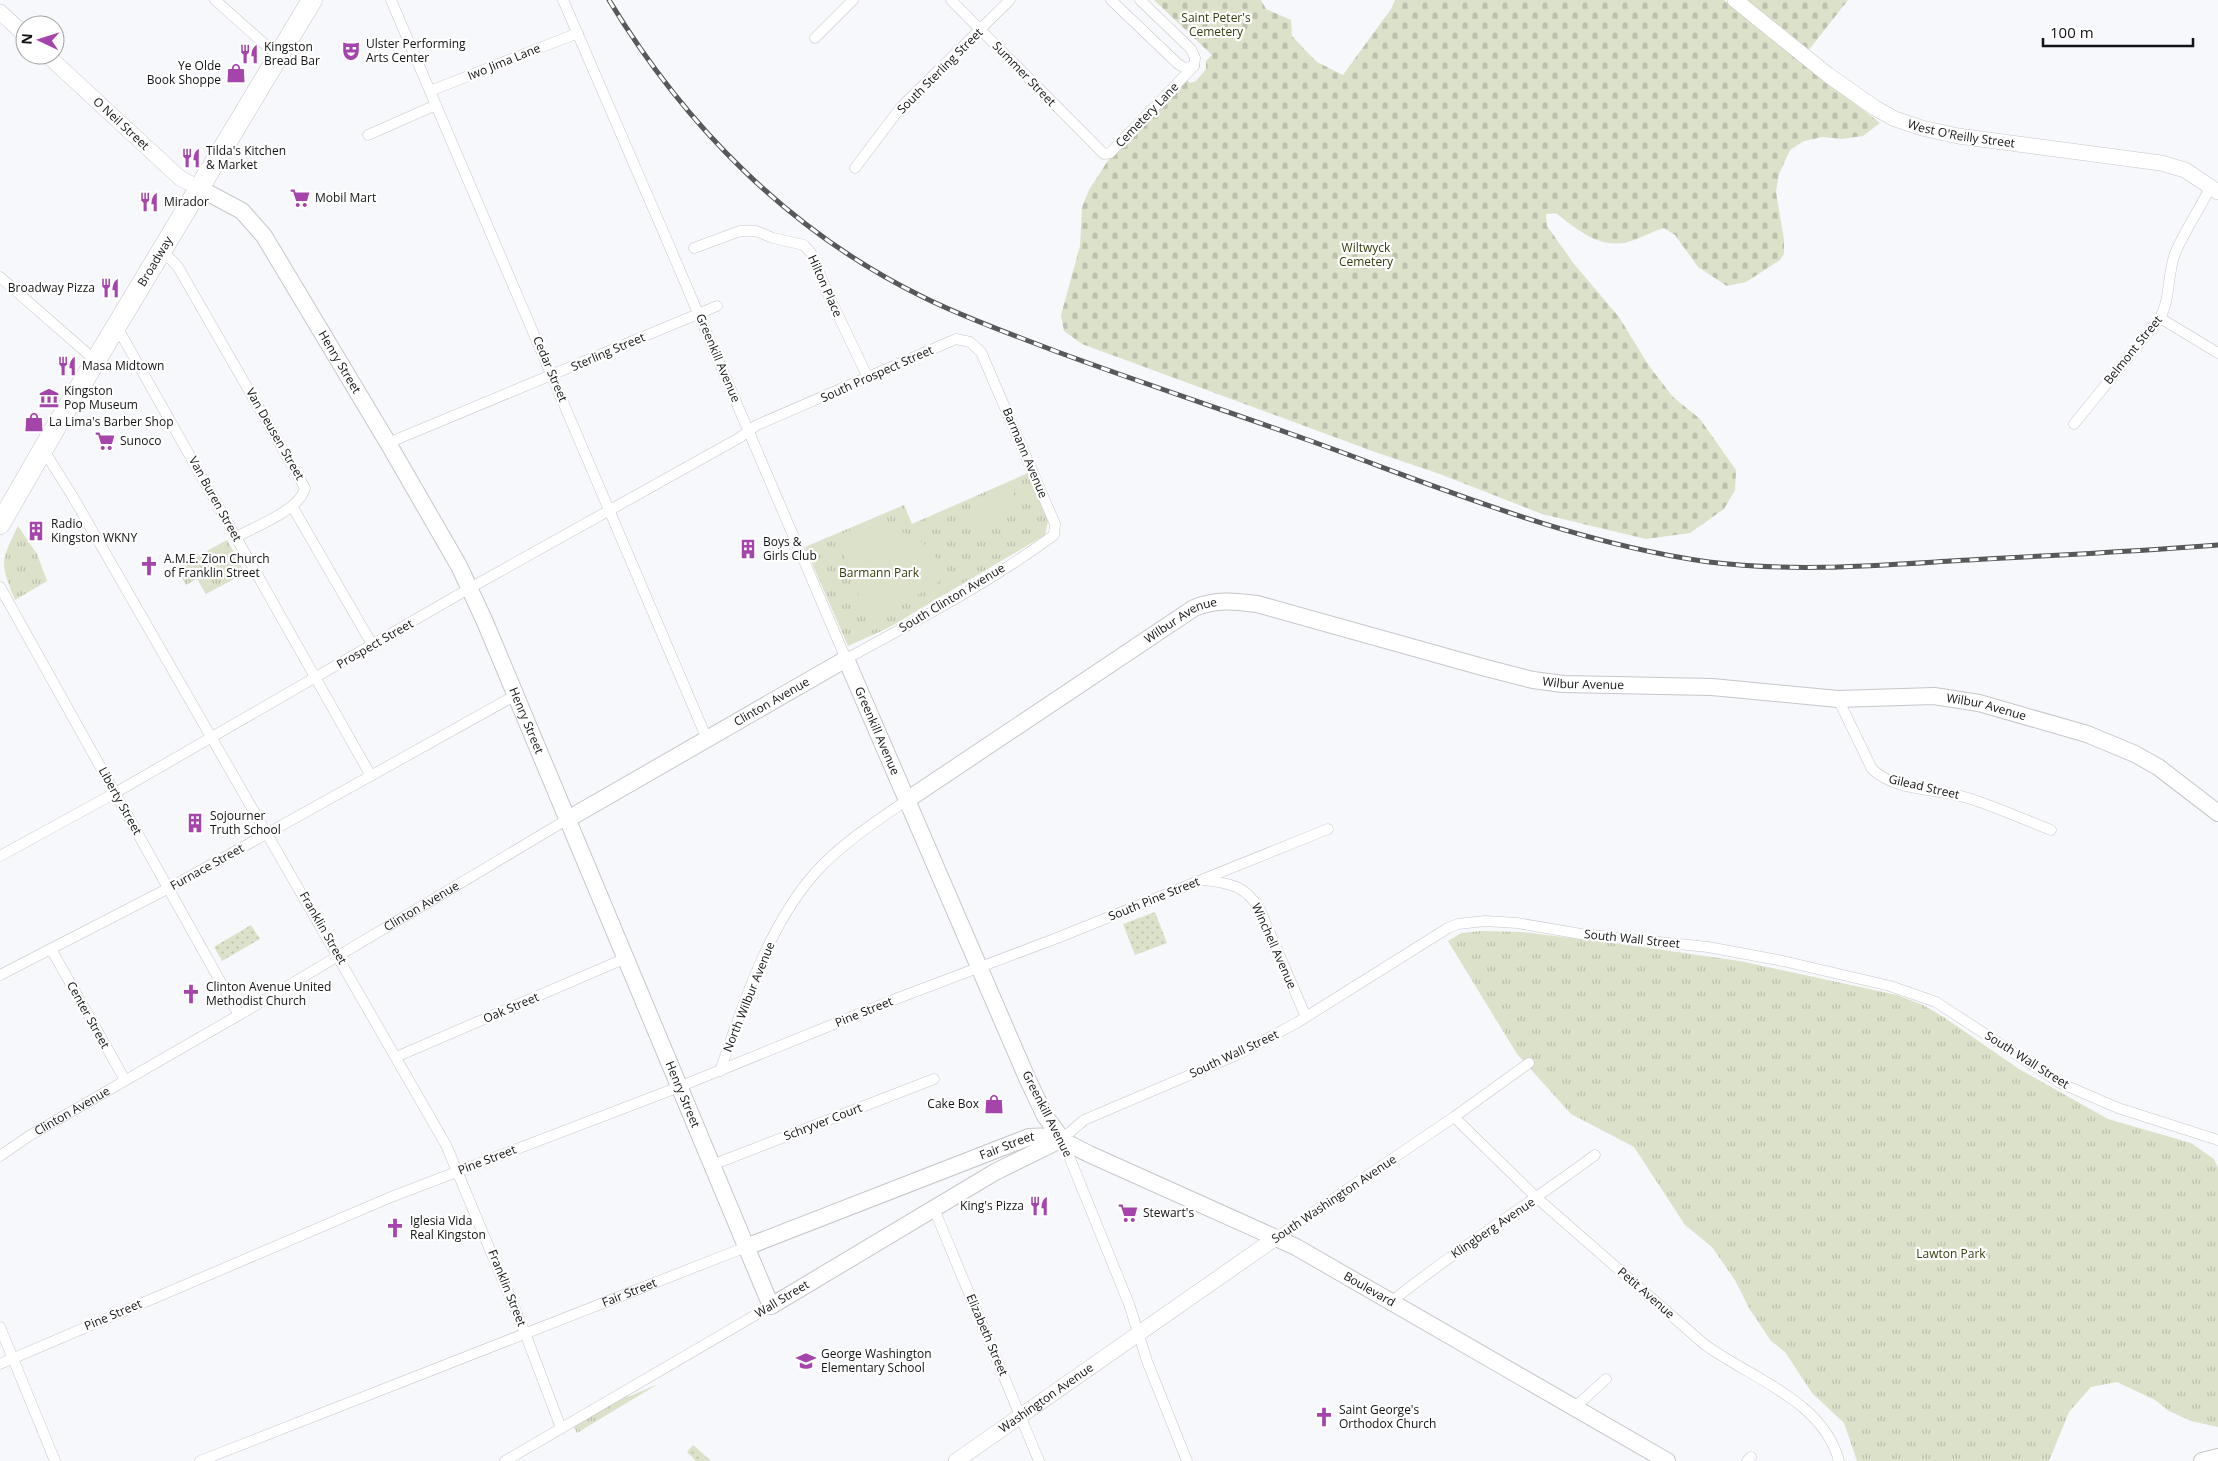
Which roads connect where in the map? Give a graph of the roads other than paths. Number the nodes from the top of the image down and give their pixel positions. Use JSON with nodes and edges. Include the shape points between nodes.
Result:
{"nodes":[{"id":1,"x":215,"y":0,"type":"edge"},
{"id":2,"x":312,"y":0,"type":"edge"},
{"id":3,"x":391,"y":0,"type":"edge"},
{"id":4,"x":563,"y":0,"type":"edge"},
{"id":5,"x":853,"y":0,"type":"edge"},
{"id":6,"x":951,"y":0,"type":"edge"},
{"id":7,"x":1010,"y":0,"type":"edge"},
{"id":8,"x":1112,"y":0,"type":"edge"},
{"id":9,"x":1140,"y":0,"type":"edge"},
{"id":10,"x":1735,"y":0,"type":"edge"},
{"id":11,"x":0,"y":12,"type":"edge"},
{"id":12,"x":15,"y":26,"type":"edge"},
{"id":13,"x":981,"y":30,"type":"junction"},
{"id":14,"x":578,"y":33,"type":"junction"},
{"id":15,"x":815,"y":38,"type":"dead end"},
{"id":16,"x":278,"y":56,"type":"junction"},
{"id":17,"x":58,"y":65,"type":"edge"},
{"id":18,"x":1194,"y":66,"type":"junction"},
{"id":19,"x":430,"y":91,"type":"junction"},
{"id":20,"x":436,"y":105,"type":"junction"},
{"id":21,"x":368,"y":135,"type":"dead end"},
{"id":22,"x":1097,"y":149,"type":"joint"},
{"id":23,"x":855,"y":168,"type":"dead end"},
{"id":24,"x":199,"y":188,"type":"junction"},
{"id":25,"x":2215,"y":189,"type":"edge"},
{"id":26,"x":694,"y":248,"type":"dead end"},
{"id":27,"x":162,"y":250,"type":"junction"},
{"id":28,"x":0,"y":277,"type":"edge"},
{"id":29,"x":717,"y":306,"type":"dead end"},
{"id":30,"x":698,"y":313,"type":"junction"},
{"id":31,"x":2160,"y":318,"type":"junction"},
{"id":32,"x":117,"y":326,"type":"junction"},
{"id":33,"x":2218,"y":353,"type":"edge"},
{"id":34,"x":96,"y":361,"type":"junction"},
{"id":35,"x":553,"y":375,"type":"junction"},
{"id":36,"x":991,"y":375,"type":"joint"},
{"id":37,"x":868,"y":378,"type":"junction"},
{"id":38,"x":2074,"y":424,"type":"dead end"},
{"id":39,"x":749,"y":431,"type":"junction"},
{"id":40,"x":388,"y":443,"type":"junction"},
{"id":41,"x":43,"y":449,"type":"junction"},
{"id":42,"x":292,"y":506,"type":"junction"},
{"id":43,"x":610,"y":510,"type":"junction"},
{"id":44,"x":0,"y":524,"type":"edge"},
{"id":45,"x":1054,"y":532,"type":"joint"},
{"id":46,"x":236,"y":537,"type":"junction"},
{"id":47,"x":0,"y":587,"type":"edge"},
{"id":48,"x":470,"y":588,"type":"junction"},
{"id":49,"x":373,"y":646,"type":"junction"},
{"id":50,"x":846,"y":659,"type":"junction"},
{"id":51,"x":315,"y":678,"type":"junction"},
{"id":52,"x":516,"y":695,"type":"junction"},
{"id":53,"x":1838,"y":699,"type":"junction"},
{"id":54,"x":212,"y":736,"type":"junction"},
{"id":55,"x":707,"y":739,"type":"junction"},
{"id":56,"x":371,"y":776,"type":"junction"},
{"id":57,"x":115,"y":793,"type":"junction"},
{"id":58,"x":907,"y":800,"type":"junction"},
{"id":59,"x":2218,"y":812,"type":"edge"},
{"id":60,"x":568,"y":819,"type":"junction"},
{"id":61,"x":1328,"y":829,"type":"dead end"},
{"id":62,"x":2051,"y":830,"type":"dead end"},
{"id":63,"x":268,"y":834,"type":"junction"},
{"id":64,"x":0,"y":856,"type":"edge"},
{"id":65,"x":1202,"y":880,"type":"junction"},
{"id":66,"x":169,"y":888,"type":"junction"},
{"id":67,"x":52,"y":949,"type":"junction"},
{"id":68,"x":338,"y":955,"type":"junction"},
{"id":69,"x":626,"y":958,"type":"junction"},
{"id":70,"x":979,"y":968,"type":"junction"},
{"id":71,"x":0,"y":975,"type":"edge"},
{"id":72,"x":239,"y":1015,"type":"junction"},
{"id":73,"x":1306,"y":1017,"type":"junction"},
{"id":74,"x":396,"y":1057,"type":"junction"},
{"id":75,"x":1529,"y":1063,"type":"dead end"},
{"id":76,"x":720,"y":1071,"type":"junction"},
{"id":77,"x":934,"y":1079,"type":"dead end"},
{"id":78,"x":125,"y":1080,"type":"junction"},
{"id":79,"x":679,"y":1087,"type":"junction"},
{"id":80,"x":1454,"y":1117,"type":"junction"},
{"id":81,"x":1062,"y":1139,"type":"junction"},
{"id":82,"x":2218,"y":1140,"type":"edge"},
{"id":83,"x":1596,"y":1155,"type":"dead end"},
{"id":84,"x":0,"y":1156,"type":"edge"},
{"id":85,"x":712,"y":1165,"type":"junction"},
{"id":86,"x":458,"y":1171,"type":"junction"},
{"id":87,"x":1537,"y":1198,"type":"junction"},
{"id":88,"x":934,"y":1209,"type":"junction"},
{"id":89,"x":1277,"y":1237,"type":"junction"},
{"id":90,"x":746,"y":1247,"type":"junction"},
{"id":91,"x":1391,"y":1302,"type":"junction"},
{"id":92,"x":770,"y":1306,"type":"junction"},
{"id":93,"x":0,"y":1327,"type":"edge"},
{"id":94,"x":525,"y":1333,"type":"junction"},
{"id":95,"x":1138,"y":1334,"type":"junction"},
{"id":96,"x":13,"y":1358,"type":"junction"},
{"id":97,"x":0,"y":1364,"type":"edge"},
{"id":98,"x":1606,"y":1379,"type":"dead end"},
{"id":99,"x":1574,"y":1408,"type":"junction"},
{"id":100,"x":1020,"y":1416,"type":"junction"},
{"id":101,"x":561,"y":1428,"type":"junction"},
{"id":102,"x":2218,"y":1457,"type":"edge"},
{"id":103,"x":55,"y":1461,"type":"edge"},
{"id":104,"x":200,"y":1461,"type":"edge"},
{"id":105,"x":505,"y":1461,"type":"edge"},
{"id":106,"x":956,"y":1461,"type":"edge"},
{"id":107,"x":1040,"y":1461,"type":"edge"},
{"id":108,"x":1187,"y":1461,"type":"edge"},
{"id":109,"x":1667,"y":1461,"type":"edge"},
{"id":110,"x":1839,"y":1461,"type":"edge"},
{"id":111,"x":2202,"y":1461,"type":"edge"}],
"edges":[{"from":1,"to":16,"type":"street"},
{"from":2,"to":16,"type":"highway","name":"Broadway"},
{"from":3,"to":19,"type":"street","name":"Cedar Street"},
{"from":4,"to":14,"type":"street","name":"Greenkill Avenue"},
{"from":5,"to":15,"type":"street"},
{"from":6,"to":13,"type":"street","name":"Summer Street"},
{"from":7,"to":13,"type":"street","name":"South Sterling Street"},
{"from":8,"to":18,"type":"street","via":[[1178,64],[1185,68]]},
{"from":9,"to":18,"type":"street","via":[[1191,49]]},
{"from":10,"to":25,"type":"street","name":"West O'Reilly Street","via":[[1828,76],[1895,119],[1958,136],[2161,163],[2185,170]]},
{"from":11,"to":12,"type":"street"},
{"from":13,"to":22,"type":"street","name":"Summer Street"},
{"from":13,"to":23,"type":"street","name":"South Sterling Street","via":[[901,107]]},
{"from":14,"to":19,"type":"street","name":"Iwo Jima Lane"},
{"from":14,"to":30,"type":"street","name":"Greenkill Avenue"},
{"from":16,"to":24,"type":"highway","name":"Broadway"},
{"from":17,"to":24,"type":"street","name":"O Neil Street","via":[[180,178]]},
{"from":18,"to":22,"type":"street","name":"Cemetery Lane","via":[[1110,153],[1104,154]]},
{"from":19,"to":20,"type":"street","name":"Cedar Street"},
{"from":20,"to":21,"type":"street"},
{"from":20,"to":35,"type":"street","name":"Cedar Street"},
{"from":24,"to":27,"type":"highway","name":"Broadway"},
{"from":24,"to":40,"type":"main road","name":"Henry Street","via":[[242,211],[264,236]]},
{"from":25,"to":31,"type":"street","name":"Belmont Street","via":[[2176,251]]},
{"from":26,"to":37,"type":"street","name":"Hilton Place","via":[[740,231],[756,231],[804,245],[811,253]]},
{"from":27,"to":32,"type":"highway","name":"Broadway"},
{"from":27,"to":42,"type":"street","name":"Van Deusen Street","via":[[178,267],[298,473],[305,488],[303,497]]},
{"from":28,"to":34,"type":"street"},
{"from":29,"to":30,"type":"street","name":"Sterling Street"},
{"from":30,"to":35,"type":"street","name":"Sterling Street"},
{"from":30,"to":39,"type":"street","name":"Greenkill Avenue"},
{"from":31,"to":33,"type":"street"},
{"from":31,"to":38,"type":"street","name":"Belmont Street"},
{"from":32,"to":34,"type":"highway","name":"Broadway"},
{"from":32,"to":46,"type":"street","name":"Van Buren Street"},
{"from":34,"to":41,"type":"highway","name":"Broadway"},
{"from":35,"to":40,"type":"street","name":"Sterling Street"},
{"from":35,"to":43,"type":"street","name":"Cedar Street"},
{"from":36,"to":37,"type":"street","name":"South Prospect Street","via":[[981,352],[970,342],[960,339]]},
{"from":36,"to":45,"type":"street","name":"Barmann Avenue","via":[[1055,524]]},
{"from":37,"to":39,"type":"street","name":"South Prospect Street","via":[[769,419]]},
{"from":39,"to":43,"type":"street","name":"Prospect Street"},
{"from":39,"to":50,"type":"street","name":"Greenkill Avenue"},
{"from":40,"to":48,"type":"main road","name":"Henry Street"},
{"from":41,"to":44,"type":"highway","name":"Broadway"},
{"from":41,"to":54,"type":"street","name":"Franklin Street"},
{"from":42,"to":46,"type":"street"},
{"from":42,"to":49,"type":"street"},
{"from":43,"to":48,"type":"street","name":"Prospect Street"},
{"from":43,"to":55,"type":"street","name":"Cedar Street"},
{"from":45,"to":50,"type":"street","name":"South Clinton Avenue","via":[[1035,549],[936,610]]},
{"from":46,"to":51,"type":"street","name":"Van Buren Street"},
{"from":47,"to":57,"type":"street","name":"Liberty Street"},
{"from":48,"to":49,"type":"street","name":"Prospect Street"},
{"from":48,"to":52,"type":"main road","name":"Henry Street"},
{"from":49,"to":51,"type":"street","name":"Prospect Street"},
{"from":50,"to":55,"type":"main road","name":"Clinton Avenue"},
{"from":50,"to":58,"type":"main road","name":"Greenkill Avenue"},
{"from":51,"to":54,"type":"street","name":"Prospect Street"},
{"from":51,"to":56,"type":"street","name":"Van Buren Street"},
{"from":52,"to":56,"type":"street","name":"Furnace Street"},
{"from":52,"to":60,"type":"main road","name":"Henry Street"},
{"from":53,"to":58,"type":"main road","name":"Wilbur Avenue","via":[[1712,687],[1563,684],[1533,680],[1257,604],[1229,600],[1210,602],[1194,608]]},
{"from":53,"to":59,"type":"main road","name":"Wilbur Avenue","via":[[1934,696],[2016,712],[2087,734],[2135,754]]},
{"from":53,"to":62,"type":"street","name":"Gilead Street","via":[[1872,769],[1880,776],[1892,782],[1966,797]]},
{"from":54,"to":57,"type":"street","name":"Prospect Street"},
{"from":54,"to":63,"type":"street","name":"Franklin Street"},
{"from":55,"to":60,"type":"main road","name":"Clinton Avenue"},
{"from":56,"to":63,"type":"street","name":"Furnace Street"},
{"from":57,"to":64,"type":"street","name":"Prospect Street"},
{"from":57,"to":66,"type":"street","name":"Liberty Street"},
{"from":58,"to":70,"type":"main road","name":"Greenkill Avenue"},
{"from":58,"to":76,"type":"street","name":"North Wilbur Avenue","via":[[839,849],[790,907],[768,948]]},
{"from":60,"to":68,"type":"street","name":"Clinton Avenue"},
{"from":60,"to":69,"type":"main road","name":"Henry Street"},
{"from":61,"to":65,"type":"street","name":"South Pine Street"},
{"from":63,"to":66,"type":"street","name":"Furnace Street"},
{"from":63,"to":68,"type":"street","name":"Franklin Street"},
{"from":65,"to":70,"type":"street","name":"South Pine Street"},
{"from":65,"to":73,"type":"street","name":"Winchell Avenue","via":[[1224,883],[1252,896]]},
{"from":66,"to":67,"type":"street","name":"Furnace Street"},
{"from":66,"to":72,"type":"street","name":"Liberty Street"},
{"from":67,"to":71,"type":"street","name":"Furnace Street"},
{"from":67,"to":78,"type":"street","name":"Center Street"},
{"from":68,"to":72,"type":"street","name":"Clinton Avenue"},
{"from":68,"to":74,"type":"street","name":"Franklin Street"},
{"from":69,"to":74,"type":"street","name":"Oak Street"},
{"from":69,"to":79,"type":"main road","name":"Henry Street"},
{"from":70,"to":76,"type":"street","name":"Pine Street"},
{"from":70,"to":81,"type":"main road","name":"Greenkill Avenue","via":[[1045,1116]]},
{"from":72,"to":78,"type":"street","name":"Clinton Avenue"},
{"from":73,"to":81,"type":"street","name":"South Wall Street","via":[[1239,1054],[1084,1120]]},
{"from":73,"to":82,"type":"street","name":"South Wall Street","via":[[1458,924],[1517,923],[1581,934],[1708,947],[1783,961],[1911,992],[1961,1017],[2060,1083],[2118,1108]]},
{"from":74,"to":86,"type":"street","name":"Franklin Street"},
{"from":75,"to":80,"type":"street","name":"South Washington Avenue"},
{"from":76,"to":79,"type":"street","name":"Pine Street"},
{"from":77,"to":85,"type":"street","name":"Schryver Court"},
{"from":78,"to":84,"type":"street","name":"Clinton Avenue"},
{"from":79,"to":85,"type":"main road","name":"Henry Street"},
{"from":79,"to":86,"type":"street","name":"Pine Street"},
{"from":80,"to":87,"type":"street","name":"Petit Avenue"},
{"from":80,"to":89,"type":"street","name":"South Washington Avenue"},
{"from":81,"to":88,"type":"main road","name":"Wall Street","via":[[996,1172]]},
{"from":81,"to":89,"type":"main road","name":"Boulevard","via":[[1086,1153]]},
{"from":81,"to":90,"type":"main road","name":"Fair Street","via":[[1029,1137]]},
{"from":81,"to":95,"type":"street","name":"Greenkill Avenue","via":[[1129,1304]]},
{"from":83,"to":87,"type":"street","name":"Klingberg Avenue"},
{"from":85,"to":90,"type":"main road","name":"Henry Street"},
{"from":86,"to":94,"type":"street","name":"Franklin Street"},
{"from":86,"to":96,"type":"street","name":"Pine Street","via":[[287,1240]]},
{"from":87,"to":91,"type":"street","name":"Klingberg Avenue","via":[[1463,1247]]},
{"from":87,"to":110,"type":"street","name":"Petit Avenue","via":[[1704,1344],[1800,1405],[1818,1423],[1836,1450]]},
{"from":88,"to":92,"type":"main road","name":"Wall Street"},
{"from":88,"to":100,"type":"street","name":"Elizabeth Street"},
{"from":89,"to":91,"type":"main road","name":"Boulevard"},
{"from":89,"to":95,"type":"street","name":"South Washington Avenue"},
{"from":90,"to":92,"type":"main road","name":"Henry Street"},
{"from":90,"to":94,"type":"street","name":"Fair Street"},
{"from":91,"to":99,"type":"main road","name":"Boulevard"},
{"from":92,"to":101,"type":"street","name":"Wall Street"},
{"from":93,"to":96,"type":"street"},
{"from":94,"to":101,"type":"street","name":"Franklin Street"},
{"from":94,"to":104,"type":"street","name":"Fair Street"},
{"from":95,"to":100,"type":"street","name":"Washington Avenue"},
{"from":95,"to":108,"type":"street","name":"Greenkill Avenue"},
{"from":96,"to":97,"type":"street","name":"Pine Street"},
{"from":96,"to":103,"type":"street"},
{"from":98,"to":99,"type":"street"},
{"from":99,"to":109,"type":"main road","name":"Boulevard"},
{"from":100,"to":106,"type":"street","name":"Washington Avenue"},
{"from":100,"to":107,"type":"street","name":"Elizabeth Street"},
{"from":101,"to":105,"type":"street","name":"Wall Street"},
{"from":102,"to":111,"type":"main road"}]}
